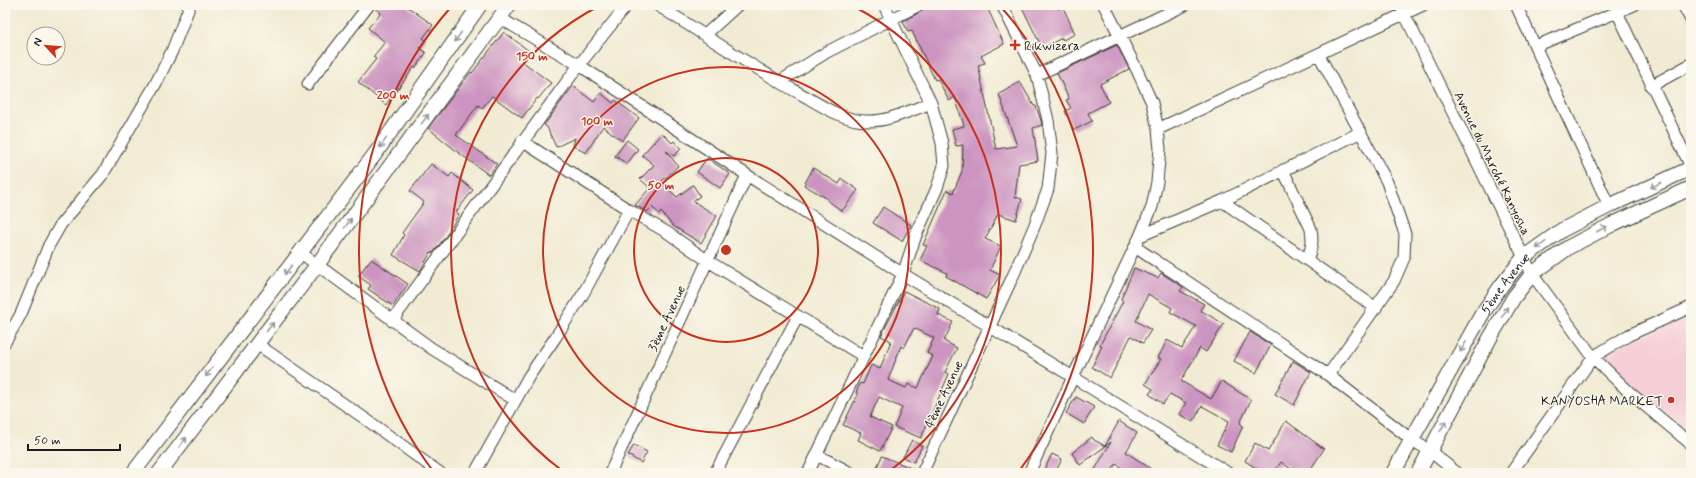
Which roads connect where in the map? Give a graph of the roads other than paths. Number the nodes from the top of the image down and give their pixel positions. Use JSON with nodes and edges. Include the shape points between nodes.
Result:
{"nodes":[{"id":1,"x":190,"y":5,"type":"edge"},
{"id":2,"x":369,"y":5,"type":"edge"},
{"id":3,"x":480,"y":5,"type":"edge"},
{"id":4,"x":509,"y":5,"type":"edge"},
{"id":5,"x":628,"y":5,"type":"edge"},
{"id":6,"x":657,"y":5,"type":"edge"},
{"id":7,"x":738,"y":5,"type":"edge"},
{"id":8,"x":884,"y":5,"type":"edge"},
{"id":9,"x":919,"y":5,"type":"edge"},
{"id":10,"x":1002,"y":5,"type":"edge"},
{"id":11,"x":1104,"y":5,"type":"edge"},
{"id":12,"x":1185,"y":5,"type":"edge"},
{"id":13,"x":1423,"y":5,"type":"edge"},
{"id":14,"x":1516,"y":5,"type":"edge"},
{"id":15,"x":1634,"y":5,"type":"edge"},
{"id":16,"x":1683,"y":5,"type":"edge"},
{"id":17,"x":1402,"y":9,"type":"edge"},
{"id":18,"x":1617,"y":12,"type":"junction"},
{"id":19,"x":500,"y":18,"type":"junction"},
{"id":20,"x":891,"y":20,"type":"junction"},
{"id":21,"x":1691,"y":20,"type":"edge"},
{"id":22,"x":705,"y":34,"type":"junction"},
{"id":23,"x":1119,"y":35,"type":"junction"},
{"id":24,"x":1536,"y":46,"type":"junction"},
{"id":25,"x":1319,"y":55,"type":"junction"},
{"id":26,"x":578,"y":64,"type":"junction"},
{"id":27,"x":1691,"y":64,"type":"edge"},
{"id":28,"x":1037,"y":75,"type":"junction"},
{"id":29,"x":779,"y":82,"type":"junction"},
{"id":30,"x":308,"y":84,"type":"dead end"},
{"id":31,"x":1651,"y":86,"type":"junction"},
{"id":32,"x":931,"y":103,"type":"junction"},
{"id":33,"x":1158,"y":129,"type":"junction"},
{"id":34,"x":1361,"y":132,"type":"junction"},
{"id":35,"x":522,"y":141,"type":"junction"},
{"id":36,"x":1691,"y":167,"type":"edge"},
{"id":37,"x":1283,"y":170,"type":"junction"},
{"id":38,"x":748,"y":175,"type":"junction"},
{"id":39,"x":1691,"y":188,"type":"edge"},
{"id":40,"x":1222,"y":201,"type":"junction"},
{"id":41,"x":1609,"y":206,"type":"junction"},
{"id":42,"x":629,"y":210,"type":"junction"},
{"id":43,"x":1140,"y":236,"type":"junction"},
{"id":44,"x":1135,"y":247,"type":"junction"},
{"id":45,"x":301,"y":253,"type":"junction"},
{"id":46,"x":1524,"y":257,"type":"junction"},
{"id":47,"x":1307,"y":260,"type":"junction"},
{"id":48,"x":708,"y":261,"type":"junction"},
{"id":49,"x":317,"y":265,"type":"junction"},
{"id":50,"x":902,"y":274,"type":"junction"},
{"id":51,"x":1532,"y":274,"type":"junction"},
{"id":52,"x":1691,"y":307,"type":"edge"},
{"id":53,"x":1376,"y":308,"type":"junction"},
{"id":54,"x":798,"y":316,"type":"junction"},
{"id":55,"x":392,"y":321,"type":"junction"},
{"id":56,"x":989,"y":327,"type":"junction"},
{"id":57,"x":5,"y":342,"type":"edge"},
{"id":58,"x":257,"y":344,"type":"junction"},
{"id":59,"x":863,"y":356,"type":"junction"},
{"id":60,"x":1593,"y":357,"type":"junction"},
{"id":61,"x":1328,"y":375,"type":"junction"},
{"id":62,"x":1073,"y":376,"type":"junction"},
{"id":63,"x":515,"y":400,"type":"junction"},
{"id":64,"x":1412,"y":440,"type":"junction"},
{"id":65,"x":1691,"y":444,"type":"edge"},
{"id":66,"x":1430,"y":451,"type":"junction"},
{"id":67,"x":817,"y":455,"type":"junction"},
{"id":68,"x":133,"y":473,"type":"edge"},
{"id":69,"x":159,"y":473,"type":"edge"},
{"id":70,"x":440,"y":473,"type":"edge"},
{"id":71,"x":475,"y":473,"type":"edge"},
{"id":72,"x":610,"y":473,"type":"edge"},
{"id":73,"x":715,"y":473,"type":"edge"},
{"id":74,"x":808,"y":473,"type":"edge"},
{"id":75,"x":851,"y":473,"type":"edge"},
{"id":76,"x":922,"y":473,"type":"edge"},
{"id":77,"x":1029,"y":473,"type":"edge"},
{"id":78,"x":1228,"y":473,"type":"edge"},
{"id":79,"x":1394,"y":473,"type":"edge"},
{"id":80,"x":1418,"y":473,"type":"edge"},
{"id":81,"x":1457,"y":473,"type":"edge"},
{"id":82,"x":1511,"y":473,"type":"edge"}],
"edges":[{"from":1,"to":57,"type":"street","via":[[155,85],[103,174],[61,224],[49,245],[21,314]]},
{"from":2,"to":30,"type":"street"},
{"from":3,"to":45,"type":"street","one_way":true,"via":[[375,154]]},
{"from":4,"to":19,"type":"street"},
{"from":5,"to":26,"type":"street"},
{"from":6,"to":22,"type":"street"},
{"from":7,"to":22,"type":"street"},
{"from":8,"to":20,"type":"street"},
{"from":9,"to":20,"type":"street"},
{"from":10,"to":28,"type":"street","name":"4ème Avenue"},
{"from":11,"to":23,"type":"street"},
{"from":12,"to":23,"type":"street"},
{"from":13,"to":17,"type":"street"},
{"from":14,"to":24,"type":"street"},
{"from":15,"to":18,"type":"street"},
{"from":16,"to":21,"type":"street"},
{"from":17,"to":25,"type":"street"},
{"from":17,"to":46,"type":"street","name":"Avenue du Marché Kanyosha"},
{"from":18,"to":24,"type":"street"},
{"from":18,"to":31,"type":"street"},
{"from":19,"to":26,"type":"street"},
{"from":49,"to":19,"type":"street","one_way":true},
{"from":20,"to":29,"type":"street","via":[[827,52]]},
{"from":20,"to":32,"type":"street"},
{"from":22,"to":29,"type":"street"},
{"from":23,"to":28,"type":"street"},
{"from":23,"to":33,"type":"street","via":[[1152,103]]},
{"from":24,"to":41,"type":"street"},
{"from":25,"to":33,"type":"street"},
{"from":25,"to":34,"type":"street"},
{"from":26,"to":35,"type":"street"},
{"from":26,"to":38,"type":"street"},
{"from":27,"to":31,"type":"street"},
{"from":28,"to":56,"type":"street","name":"4ème Avenue","via":[[1049,127],[1052,154],[1048,189],[1034,227]]},
{"from":29,"to":32,"type":"street","via":[[829,109],[849,118],[867,122]]},
{"from":31,"to":36,"type":"street"},
{"from":32,"to":50,"type":"street","via":[[942,143],[944,166]]},
{"from":33,"to":43,"type":"street","via":[[1160,149],[1157,182],[1152,207]]},
{"from":34,"to":37,"type":"street"},
{"from":34,"to":53,"type":"street","via":[[1387,182],[1405,234],[1404,258],[1394,281]]},
{"from":35,"to":42,"type":"street"},
{"from":35,"to":55,"type":"street"},
{"from":36,"to":41,"type":"street","name":"5ème Avenue","one_way":true},
{"from":37,"to":40,"type":"street"},
{"from":37,"to":47,"type":"street","via":[[1311,229],[1312,248]]},
{"from":38,"to":48,"type":"street","name":"3ème Avenue"},
{"from":38,"to":50,"type":"street"},
{"from":51,"to":39,"type":"street","name":"5ème Avenue","one_way":true,"via":[[1569,247]]},
{"from":40,"to":43,"type":"street"},
{"from":40,"to":47,"type":"street"},
{"from":41,"to":46,"type":"street","name":"5ème Avenue","one_way":true,"via":[[1562,230]]},
{"from":42,"to":48,"type":"street"},
{"from":42,"to":63,"type":"street","via":[[583,294]]},
{"from":43,"to":44,"type":"street"},
{"from":44,"to":61,"type":"street"},
{"from":44,"to":62,"type":"street"},
{"from":45,"to":49,"type":"street"},
{"from":45,"to":68,"type":"street","one_way":true},
{"from":46,"to":51,"type":"street","name":"Avenue du Marché Kanyosha"},
{"from":46,"to":64,"type":"street","name":"5ème Avenue","one_way":true,"via":[[1482,314]]},
{"from":47,"to":53,"type":"street"},
{"from":48,"to":54,"type":"street"},
{"from":48,"to":72,"type":"street","name":"3ème Avenue"},
{"from":49,"to":55,"type":"street"},
{"from":58,"to":49,"type":"street","one_way":true},
{"from":50,"to":56,"type":"street"},
{"from":50,"to":59,"type":"street"},
{"from":51,"to":60,"type":"street","name":"Avenue du Marché Kanyosha"},
{"from":66,"to":51,"type":"street","name":"5ème Avenue","one_way":true,"via":[[1490,338],[1514,297]]},
{"from":52,"to":60,"type":"street","via":[[1629,334]]},
{"from":53,"to":61,"type":"street"},
{"from":54,"to":59,"type":"street"},
{"from":54,"to":73,"type":"street"},
{"from":55,"to":63,"type":"street","via":[[457,366]]},
{"from":56,"to":62,"type":"street"},
{"from":56,"to":76,"type":"street","name":"4ème Avenue"},
{"from":69,"to":58,"type":"street","one_way":true},
{"from":58,"to":70,"type":"street"},
{"from":59,"to":67,"type":"street"},
{"from":60,"to":65,"type":"street","name":"Avenue du Marché Kanyosha"},
{"from":60,"to":82,"type":"street"},
{"from":61,"to":64,"type":"street"},
{"from":62,"to":77,"type":"street"},
{"from":62,"to":78,"type":"street"},
{"from":63,"to":71,"type":"street"},
{"from":64,"to":66,"type":"street"},
{"from":64,"to":79,"type":"street","name":"5ème Avenue"},
{"from":66,"to":80,"type":"street","name":"5ème Avenue"},
{"from":66,"to":81,"type":"street"},
{"from":67,"to":74,"type":"street"},
{"from":67,"to":75,"type":"street"}]}
